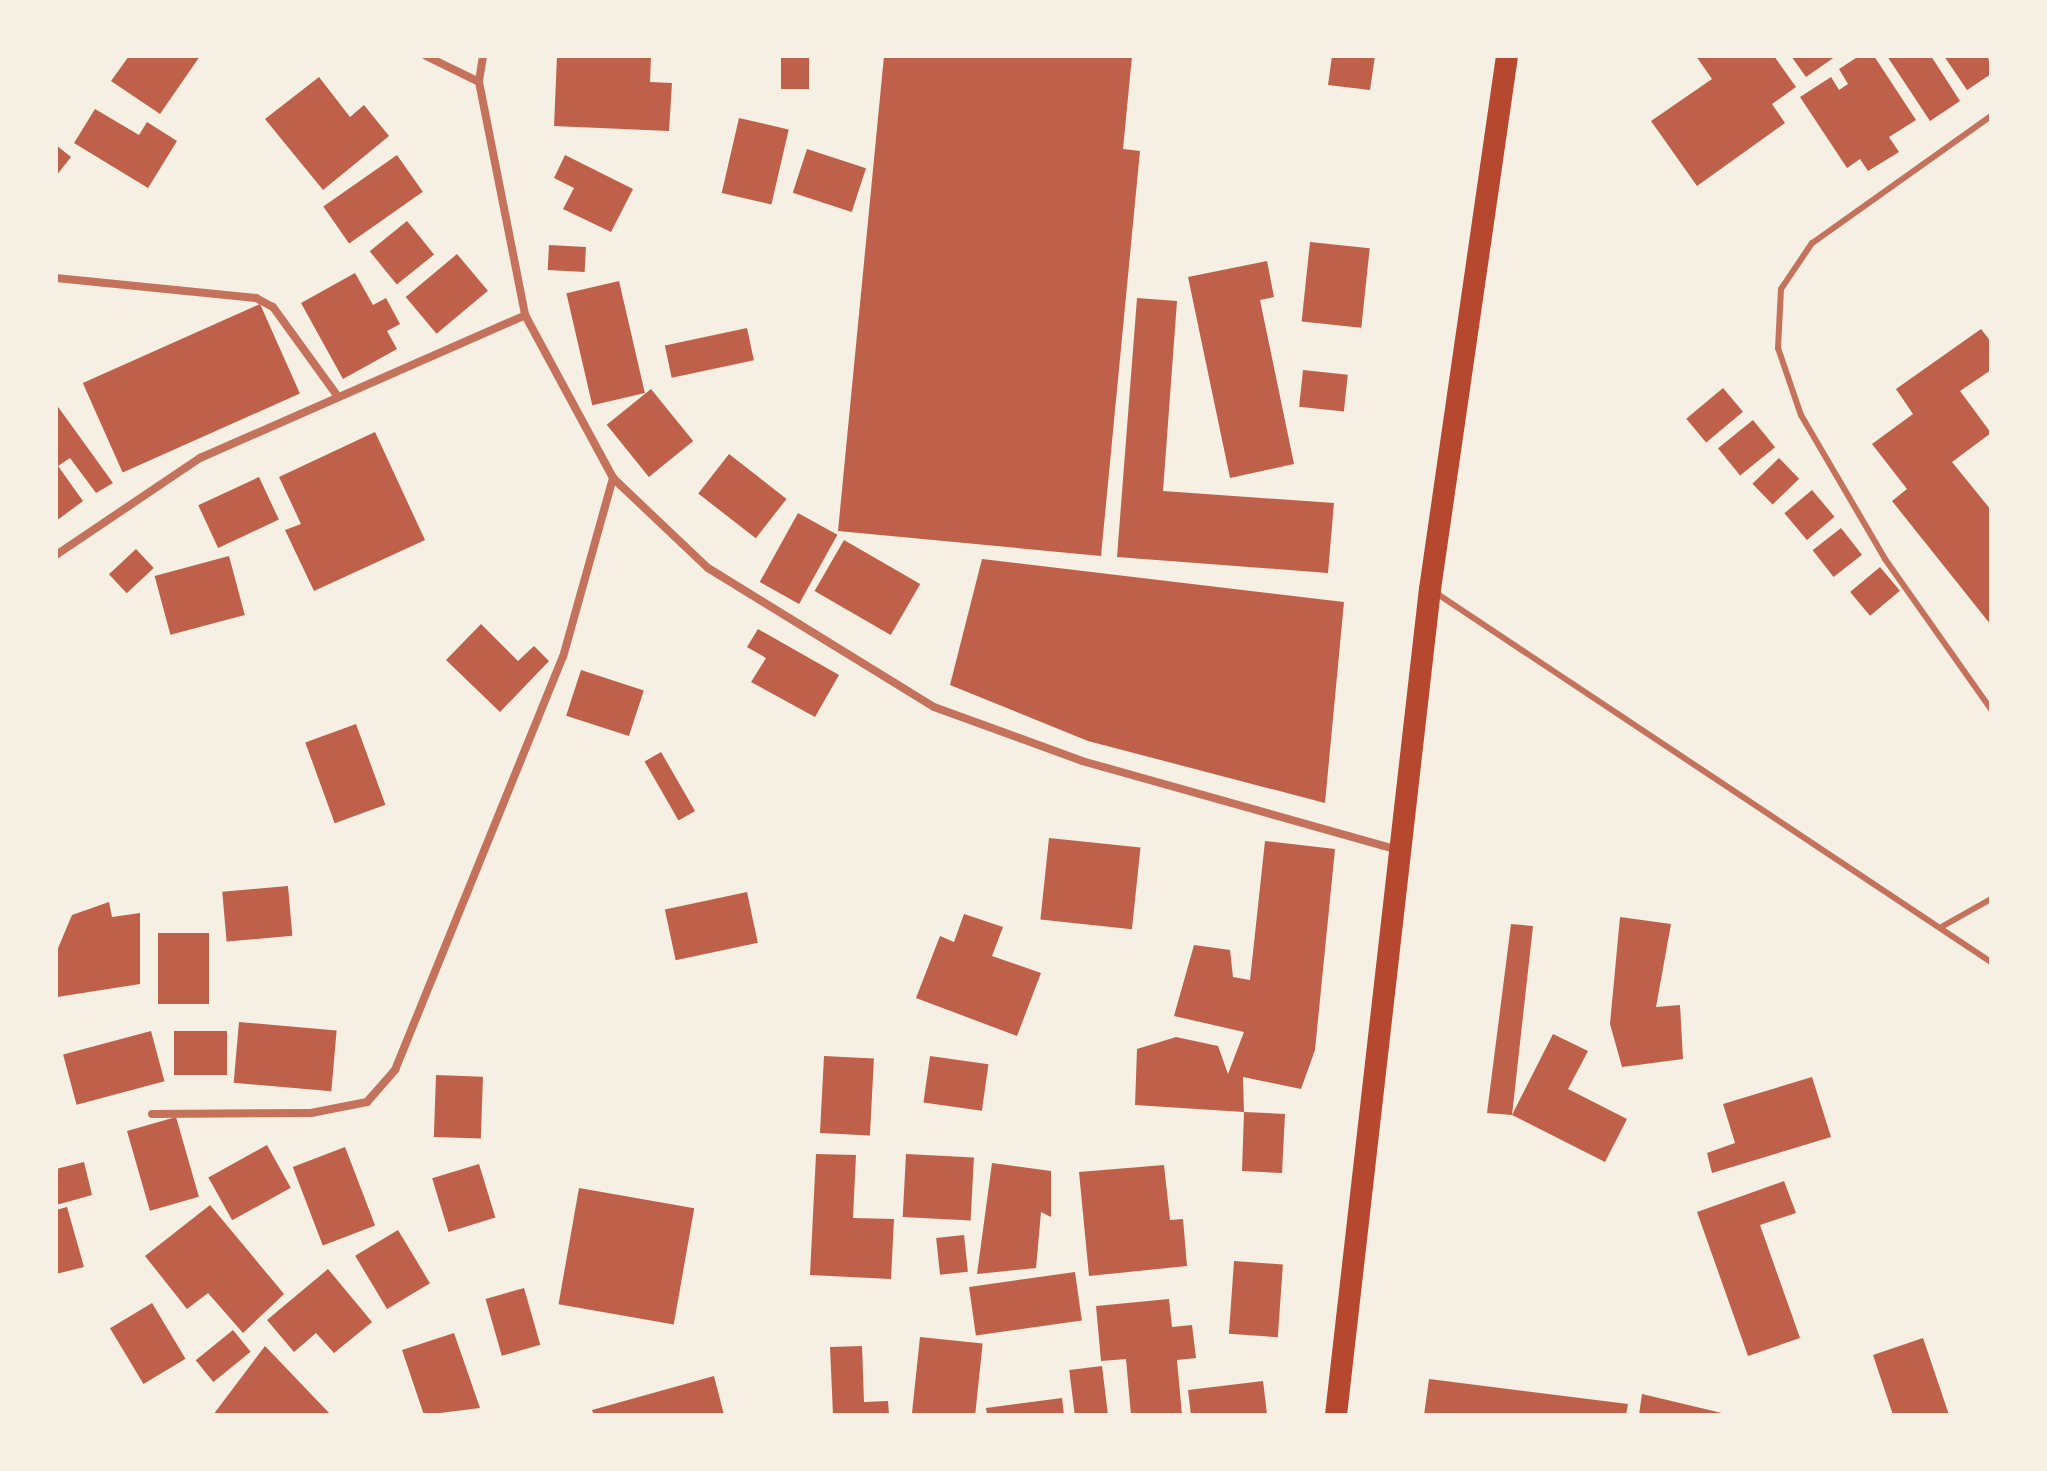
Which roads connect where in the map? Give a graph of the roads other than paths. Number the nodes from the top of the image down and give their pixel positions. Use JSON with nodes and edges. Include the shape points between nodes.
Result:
{"nodes":[{"id":1,"x":426,"y":56,"type":"edge"},
{"id":2,"x":483,"y":56,"type":"edge"},
{"id":3,"x":1507,"y":56,"type":"edge"},
{"id":4,"x":479,"y":82,"type":"junction"},
{"id":5,"x":1991,"y":116,"type":"edge"},
{"id":6,"x":56,"y":278,"type":"edge"},
{"id":7,"x":525,"y":315,"type":"junction"},
{"id":8,"x":336,"y":394,"type":"junction"},
{"id":9,"x":613,"y":478,"type":"junction"},
{"id":10,"x":56,"y":555,"type":"edge"},
{"id":11,"x":1430,"y":589,"type":"junction"},
{"id":12,"x":1991,"y":709,"type":"edge"},
{"id":13,"x":1400,"y":850,"type":"junction"},
{"id":14,"x":1991,"y":899,"type":"edge"},
{"id":15,"x":1943,"y":926,"type":"junction"},
{"id":16,"x":1991,"y":962,"type":"edge"},
{"id":17,"x":152,"y":1114,"type":"dead end"},
{"id":18,"x":1336,"y":1415,"type":"edge"}],
"edges":[{"from":1,"to":4,"type":"street"},
{"from":2,"to":4,"type":"street"},
{"from":3,"to":11,"type":"highway"},
{"from":4,"to":7,"type":"street"},
{"from":5,"to":12,"type":"lane","via":[[1812,243],[1781,289],[1778,348],[1801,415],[1885,559]]},
{"from":6,"to":8,"type":"street","via":[[256,298],[273,307]]},
{"from":7,"to":8,"type":"street"},
{"from":7,"to":9,"type":"street"},
{"from":8,"to":10,"type":"street","via":[[200,458]]},
{"from":9,"to":13,"type":"street","via":[[708,568],[934,707],[1082,761]]},
{"from":9,"to":17,"type":"street","via":[[563,657],[395,1070],[367,1102],[311,1113]]},
{"from":11,"to":13,"type":"highway"},
{"from":11,"to":15,"type":"lane"},
{"from":13,"to":18,"type":"highway"},
{"from":14,"to":15,"type":"lane"},
{"from":15,"to":16,"type":"lane"}]}
